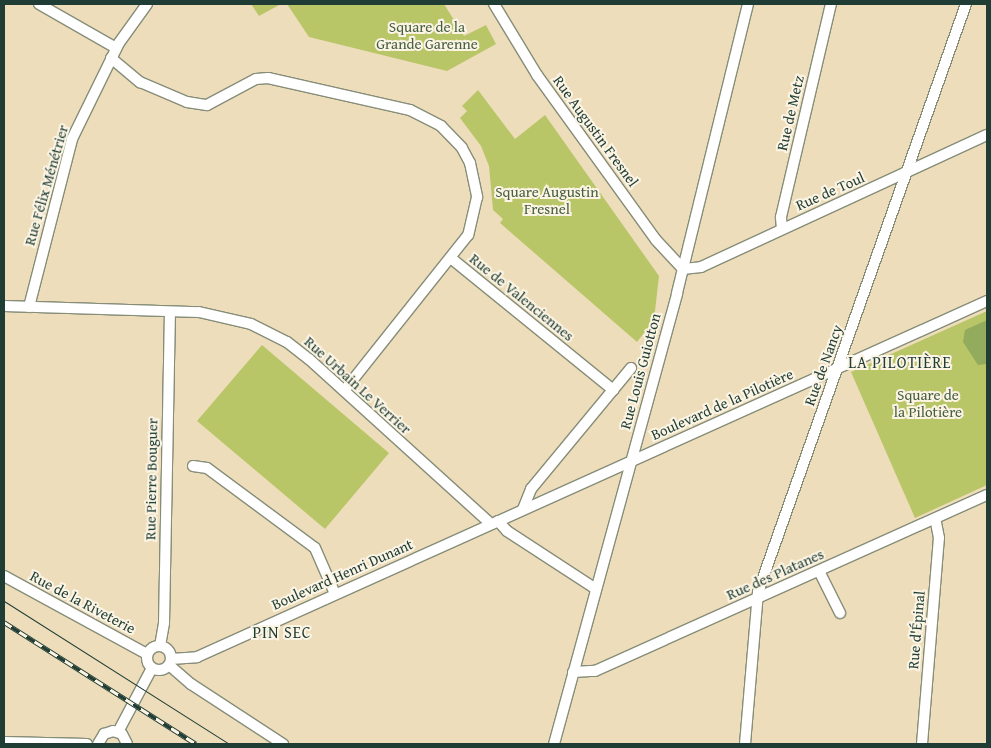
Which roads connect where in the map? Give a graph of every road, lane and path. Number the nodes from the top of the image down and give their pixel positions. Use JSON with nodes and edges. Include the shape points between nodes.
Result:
{"nodes":[{"id":1,"x":39,"y":4,"type":"edge"},
{"id":2,"x":147,"y":4,"type":"edge"},
{"id":3,"x":494,"y":4,"type":"edge"},
{"id":4,"x":748,"y":4,"type":"edge"},
{"id":5,"x":831,"y":4,"type":"edge"},
{"id":6,"x":966,"y":4,"type":"edge"},
{"id":7,"x":116,"y":48,"type":"junction"},
{"id":8,"x":111,"y":58,"type":"junction"},
{"id":9,"x":987,"y":135,"type":"edge"},
{"id":10,"x":906,"y":174,"type":"junction"},
{"id":11,"x":782,"y":229,"type":"junction"},
{"id":12,"x":452,"y":259,"type":"junction"},
{"id":13,"x":683,"y":268,"type":"junction"},
{"id":14,"x":987,"y":301,"type":"edge"},
{"id":15,"x":4,"y":306,"type":"edge"},
{"id":16,"x":29,"y":307,"type":"junction"},
{"id":17,"x":170,"y":312,"type":"junction"},
{"id":18,"x":631,"y":368,"type":"dead end"},
{"id":19,"x":837,"y":370,"type":"junction"},
{"id":20,"x":613,"y":390,"type":"junction"},
{"id":21,"x":344,"y":391,"type":"junction"},
{"id":22,"x":632,"y":460,"type":"junction"},
{"id":23,"x":193,"y":466,"type":"dead end"},
{"id":24,"x":987,"y":495,"type":"edge"},
{"id":25,"x":523,"y":509,"type":"junction"},
{"id":26,"x":935,"y":518,"type":"junction"},
{"id":27,"x":494,"y":522,"type":"junction"},
{"id":28,"x":819,"y":571,"type":"junction"},
{"id":29,"x":4,"y":576,"type":"edge"},
{"id":30,"x":596,"y":589,"type":"junction"},
{"id":31,"x":335,"y":594,"type":"junction"},
{"id":32,"x":757,"y":599,"type":"junction"},
{"id":33,"x":840,"y":613,"type":"dead end"},
{"id":34,"x":160,"y":646,"type":"junction"},
{"id":35,"x":148,"y":654,"type":"junction"},
{"id":36,"x":170,"y":662,"type":"junction"},
{"id":37,"x":152,"y":668,"type":"junction"},
{"id":38,"x":573,"y":672,"type":"junction"},
{"id":39,"x":118,"y":732,"type":"junction"},
{"id":40,"x":4,"y":742,"type":"edge"},
{"id":41,"x":87,"y":744,"type":"edge"},
{"id":42,"x":98,"y":744,"type":"edge"},
{"id":43,"x":127,"y":744,"type":"edge"},
{"id":44,"x":283,"y":744,"type":"edge"},
{"id":45,"x":554,"y":744,"type":"edge"},
{"id":46,"x":745,"y":744,"type":"edge"},
{"id":47,"x":922,"y":744,"type":"edge"}],
"edges":[{"from":1,"to":7,"type":"street"},
{"from":2,"to":7,"type":"street","name":"Rue Félix Ménétrier"},
{"from":3,"to":13,"type":"street","name":"Rue Augustin Fresnel","via":[[548,91],[656,240]]},
{"from":4,"to":13,"type":"street","name":"Rue Louis Guiotton"},
{"from":5,"to":11,"type":"street","name":"Rue de Metz","via":[[781,217]]},
{"from":6,"to":10,"type":"street","name":"Rue de Nancy"},
{"from":7,"to":8,"type":"street","name":"Rue Félix Ménétrier"},
{"from":8,"to":12,"type":"street","via":[[140,82],[187,102],[207,105],[256,79],[268,78],[424,115],[450,133],[462,148],[473,175],[477,196],[473,222]]},
{"from":8,"to":16,"type":"street","name":"Rue Félix Ménétrier","via":[[86,106],[65,160]]},
{"from":9,"to":10,"type":"street","name":"Rue de Toul"},
{"from":10,"to":11,"type":"street","name":"Rue de Toul"},
{"from":10,"to":19,"type":"street","name":"Rue de Nancy"},
{"from":11,"to":13,"type":"street","name":"Rue de Toul","via":[[701,267]]},
{"from":12,"to":20,"type":"street","name":"Rue de Valenciennes"},
{"from":12,"to":21,"type":"street","name":"Rue de Valenciennes"},
{"from":13,"to":22,"type":"street","name":"Rue Louis Guiotton"},
{"from":14,"to":19,"type":"street","name":"Boulevard de la Pilotière"},
{"from":15,"to":16,"type":"street","name":"Rue Urbain Le Verrier"},
{"from":16,"to":17,"type":"street","name":"Rue Urbain Le Verrier"},
{"from":17,"to":21,"type":"street","name":"Rue Urbain Le Verrier","via":[[214,314],[268,332],[309,359]]},
{"from":17,"to":34,"type":"street","name":"Rue Pierre Bouguer","via":[[164,623]]},
{"from":18,"to":20,"type":"street"},
{"from":19,"to":22,"type":"street","name":"Boulevard de la Pilotière"},
{"from":19,"to":32,"type":"street","name":"Rue de Nancy"},
{"from":20,"to":25,"type":"street","via":[[531,489]]},
{"from":21,"to":27,"type":"street","name":"Rue Urbain Le Verrier"},
{"from":22,"to":25,"type":"street","name":"Boulevard Henri Dunant"},
{"from":22,"to":30,"type":"street","name":"Rue Louis Guiotton"},
{"from":23,"to":31,"type":"street","via":[[207,468],[315,548]]},
{"from":24,"to":26,"type":"street","name":"Rue des Platanes"},
{"from":25,"to":27,"type":"street","name":"Boulevard Henri Dunant"},
{"from":26,"to":28,"type":"street","name":"Rue des Platanes"},
{"from":26,"to":47,"type":"street","name":"Rue d'Épinal","via":[[939,538]]},
{"from":27,"to":30,"type":"street","name":"Rue Urbain Le Verrier"},
{"from":27,"to":31,"type":"street","name":"Boulevard Henri Dunant"},
{"from":28,"to":32,"type":"street","name":"Rue des Platanes"},
{"from":28,"to":33,"type":"street"},
{"from":29,"to":35,"type":"street","name":"Rue de la Riveterie"},
{"from":30,"to":38,"type":"street","name":"Rue Louis Guiotton"},
{"from":31,"to":36,"type":"street","name":"Boulevard Henri Dunant","via":[[197,657]]},
{"from":32,"to":38,"type":"street","name":"Rue des Platanes","via":[[595,671]]},
{"from":32,"to":46,"type":"street","name":"Rue de Nancy"},
{"from":34,"to":35,"type":"street","via":[[152,648]]},
{"from":34,"to":36,"type":"street","via":[[168,649]]},
{"from":35,"to":37,"type":"street","via":[[147,660]]},
{"from":36,"to":37,"type":"street","via":[[162,670]]},
{"from":36,"to":44,"type":"street","via":[[191,684]]},
{"from":37,"to":39,"type":"street"},
{"from":38,"to":45,"type":"street","name":"Rue Louis Guiotton"},
{"from":39,"to":42,"type":"street","via":[[104,734]]},
{"from":39,"to":43,"type":"street"},
{"from":40,"to":41,"type":"street"}]}
